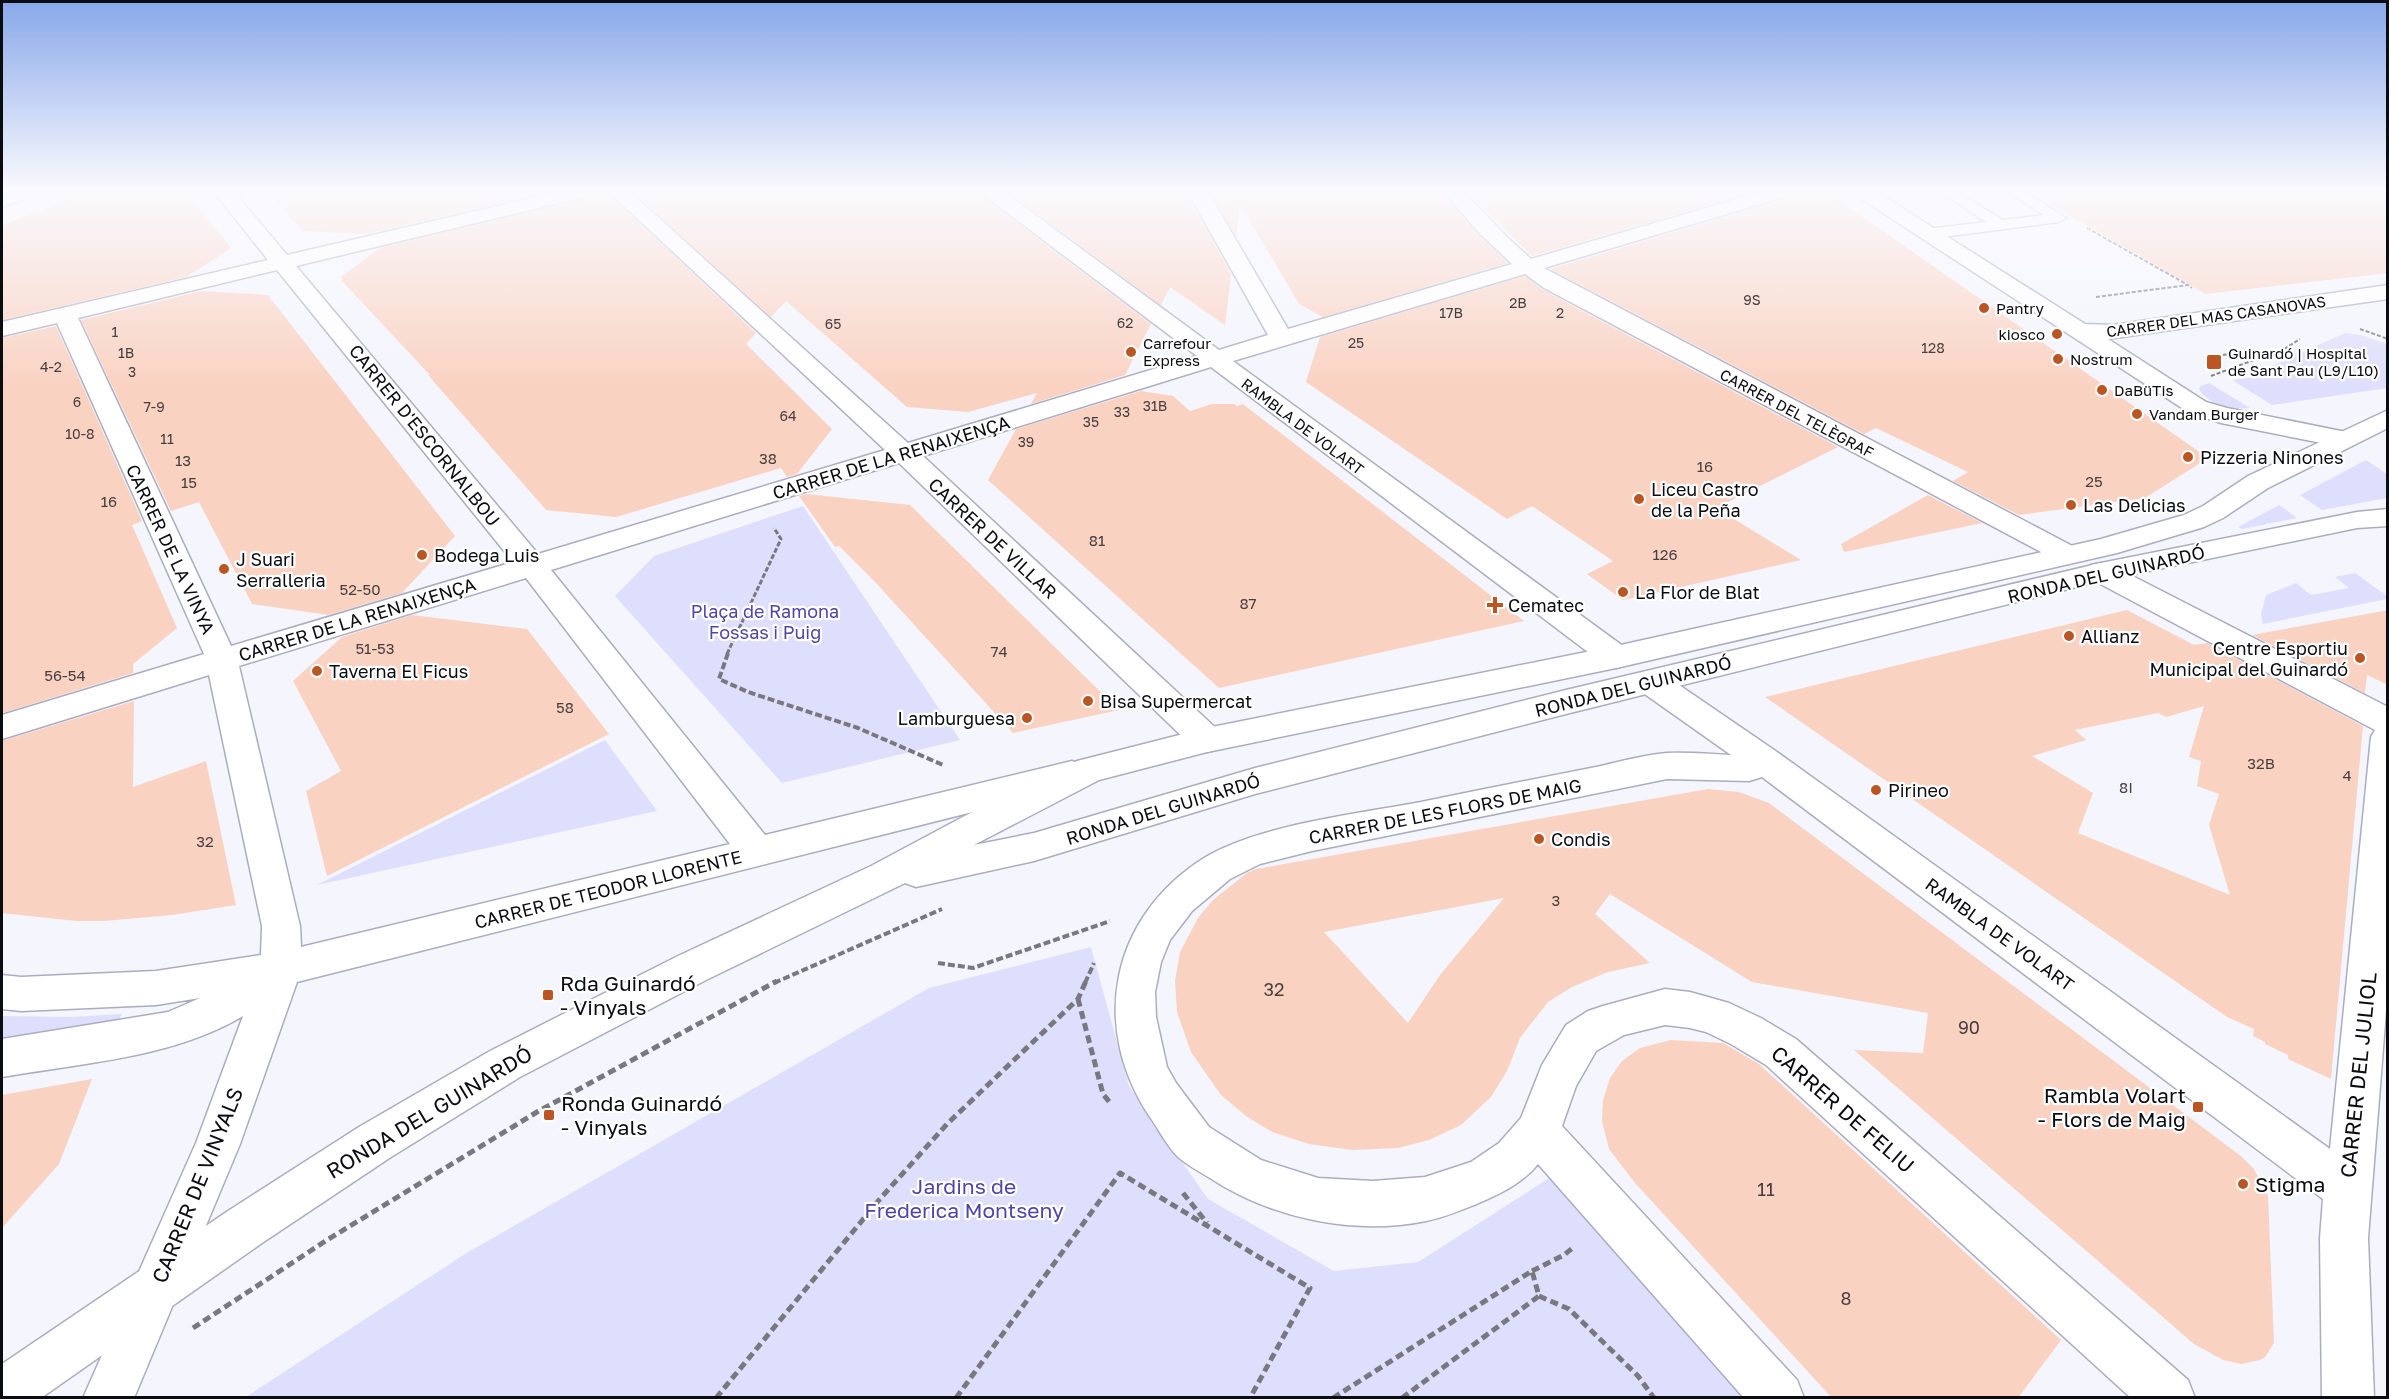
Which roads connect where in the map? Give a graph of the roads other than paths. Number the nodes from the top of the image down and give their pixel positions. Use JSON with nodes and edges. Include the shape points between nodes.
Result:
{"nodes":[{"id":1,"x":278,"y":257,"type":"edge"},
{"id":2,"x":302,"y":257,"type":"edge"},
{"id":3,"x":690,"y":257,"type":"edge"},
{"id":4,"x":1080,"y":257,"type":"edge"},
{"id":5,"x":1235,"y":257,"type":"edge"},
{"id":6,"x":1516,"y":257,"type":"edge"},
{"id":7,"x":1563,"y":257,"type":"edge"},
{"id":8,"x":1964,"y":257,"type":"edge"},
{"id":9,"x":282,"y":262,"type":"junction"},
{"id":10,"x":1527,"y":268,"type":"junction"},
{"id":11,"x":2388,"y":292,"type":"edge"},
{"id":12,"x":64,"y":314,"type":"junction"},
{"id":13,"x":2,"y":329,"type":"edge"},
{"id":14,"x":2080,"y":331,"type":"junction"},
{"id":15,"x":1282,"y":339,"type":"junction"},
{"id":16,"x":1216,"y":358,"type":"junction"},
{"id":17,"x":2388,"y":418,"type":"edge"},
{"id":18,"x":2342,"y":440,"type":"junction"},
{"id":19,"x":904,"y":453,"type":"junction"},
{"id":20,"x":2388,"y":517,"type":"edge"},
{"id":21,"x":2068,"y":555,"type":"junction"},
{"id":22,"x":532,"y":566,"type":"junction"},
{"id":23,"x":2101,"y":572,"type":"junction"},
{"id":24,"x":1616,"y":657,"type":"junction"},
{"id":25,"x":222,"y":660,"type":"junction"},
{"id":26,"x":1651,"y":682,"type":"junction"},
{"id":27,"x":2388,"y":722,"type":"edge"},
{"id":28,"x":2,"y":727,"type":"edge"},
{"id":29,"x":2388,"y":737,"type":"edge"},
{"id":30,"x":1207,"y":740,"type":"junction"},
{"id":31,"x":1765,"y":761,"type":"junction"},
{"id":32,"x":1089,"y":770,"type":"junction"},
{"id":33,"x":757,"y":851,"type":"junction"},
{"id":34,"x":884,"y":878,"type":"junction"},
{"id":35,"x":1134,"y":924,"type":"joint"},
{"id":36,"x":280,"y":969,"type":"junction"},
{"id":37,"x":2,"y":992,"type":"edge"},
{"id":38,"x":2,"y":1058,"type":"edge"},
{"id":39,"x":1538,"y":1131,"type":"junction"},
{"id":40,"x":2347,"y":1189,"type":"junction"},
{"id":41,"x":153,"y":1291,"type":"junction"},
{"id":42,"x":2352,"y":1391,"type":"edge"},
{"id":43,"x":2,"y":1394,"type":"edge"},
{"id":44,"x":108,"y":1398,"type":"edge"},
{"id":45,"x":1779,"y":1398,"type":"edge"},
{"id":46,"x":2170,"y":1398,"type":"edge"}],
"edges":[{"from":1,"to":9,"type":"street","name":"CARRER D'ESCORNALBOU"},
{"from":2,"to":9,"type":"street"},
{"from":3,"to":19,"type":"street","name":"CARRER DE VILLAR"},
{"from":4,"to":16,"type":"street","name":"RAMBLA DE VOLART"},
{"from":5,"to":15,"type":"street"},
{"from":6,"to":10,"type":"street","name":"CARRER DEL TELÈGRAF"},
{"from":7,"to":10,"type":"street","name":"CARRER DE LA RENAIXENÇA"},
{"from":8,"to":14,"type":"street"},
{"from":9,"to":12,"type":"street"},
{"from":9,"to":22,"type":"street","name":"CARRER D'ESCORNALBOU"},
{"from":10,"to":15,"type":"street","name":"CARRER DE LA RENAIXENÇA"},
{"from":10,"to":21,"type":"street","name":"CARRER DEL TELÈGRAF"},
{"from":11,"to":14,"type":"street","name":"CARRER DEL MAS CASANOVAS","via":[[2114,332]]},
{"from":12,"to":13,"type":"street"},
{"from":12,"to":25,"type":"street","name":"CARRER DE LA VINYA"},
{"from":14,"to":18,"type":"street","via":[[2197,407]]},
{"from":15,"to":16,"type":"street","name":"CARRER DE LA RENAIXENÇA"},
{"from":16,"to":19,"type":"street","name":"CARRER DE LA RENAIXENÇA"},
{"from":16,"to":24,"type":"street","name":"RAMBLA DE VOLART"},
{"from":17,"to":18,"type":"street","name":"RONDA DEL GUINARDÓ"},
{"from":18,"to":21,"type":"street","name":"RONDA DEL GUINARDÓ","via":[[2258,482],[2194,521]]},
{"from":19,"to":22,"type":"street","name":"CARRER DE LA RENAIXENÇA"},
{"from":19,"to":30,"type":"street","name":"CARRER DE VILLAR"},
{"from":20,"to":23,"type":"street","name":"RONDA DEL GUINARDÓ"},
{"from":21,"to":23,"type":"street","name":"CARRER DEL TELÈGRAF"},
{"from":21,"to":24,"type":"street","name":"RONDA DEL GUINARDÓ"},
{"from":22,"to":25,"type":"street","name":"CARRER DE LA RENAIXENÇA"},
{"from":22,"to":33,"type":"street","name":"CARRER D'ESCORNALBOU"},
{"from":23,"to":26,"type":"street","name":"RONDA DEL GUINARDÓ"},
{"from":23,"to":27,"type":"street"},
{"from":24,"to":26,"type":"street","name":"RAMBLA DE VOLART"},
{"from":24,"to":30,"type":"street","name":"RONDA DEL GUINARDÓ"},
{"from":25,"to":28,"type":"street","name":"CARRER DE LA RENAIXENÇA"},
{"from":25,"to":36,"type":"street","name":"CARRER DE LA VINYA","via":[[281,926]]},
{"from":26,"to":31,"type":"street","name":"RAMBLA DE VOLART"},
{"from":26,"to":34,"type":"street","name":"RONDA DEL GUINARDÓ","via":[[1280,774],[1034,847]]},
{"from":29,"to":40,"type":"street","name":"CARRER DEL JULIOL"},
{"from":30,"to":32,"type":"street","name":"CARRER DE TEODOR LLORENTE"},
{"from":31,"to":35,"type":"street","name":"CARRER DE LES FLORS DE MAIG","via":[[1749,768],[1667,766],[1251,852],[1217,869],[1172,906]]},
{"from":31,"to":40,"type":"street","name":"RAMBLA DE VOLART"},
{"from":32,"to":33,"type":"street","name":"CARRER DE TEODOR LLORENTE"},
{"from":32,"to":34,"type":"street","name":"RONDA DEL GUINARDÓ"},
{"from":33,"to":36,"type":"street","name":"CARRER DE TEODOR LLORENTE"},
{"from":34,"to":41,"type":"street","name":"RONDA DEL GUINARDÓ","via":[[672,978],[506,1064],[366,1148]]},
{"from":35,"to":39,"type":"street","name":"CARRER DE FELIU","via":[[1141,962],[1135,1017],[1147,1071],[1193,1142],[1249,1178],[1318,1200],[1372,1203],[1425,1199],[1486,1178],[1515,1158]]},
{"from":36,"to":37,"type":"street","name":"CARRER DE TEODOR LLORENTE","via":[[156,988]]},
{"from":36,"to":38,"type":"street","via":[[240,999],[195,1022]]},
{"from":36,"to":41,"type":"street","name":"CARRER DE VINYALS","via":[[218,1144]]},
{"from":39,"to":45,"type":"street"},
{"from":39,"to":46,"type":"street","name":"CARRER DE FELIU","via":[[1557,1079],[1581,1038],[1603,1024],[1643,1010],[1665,1007],[1714,1016],[1781,1052]]},
{"from":40,"to":42,"type":"street","name":"CARRER DEL JULIOL","via":[[2344,1238]]},
{"from":41,"to":43,"type":"street","name":"RONDA DEL GUINARDÓ"},
{"from":41,"to":44,"type":"street","name":"CARRER DE VINYALS"}]}
